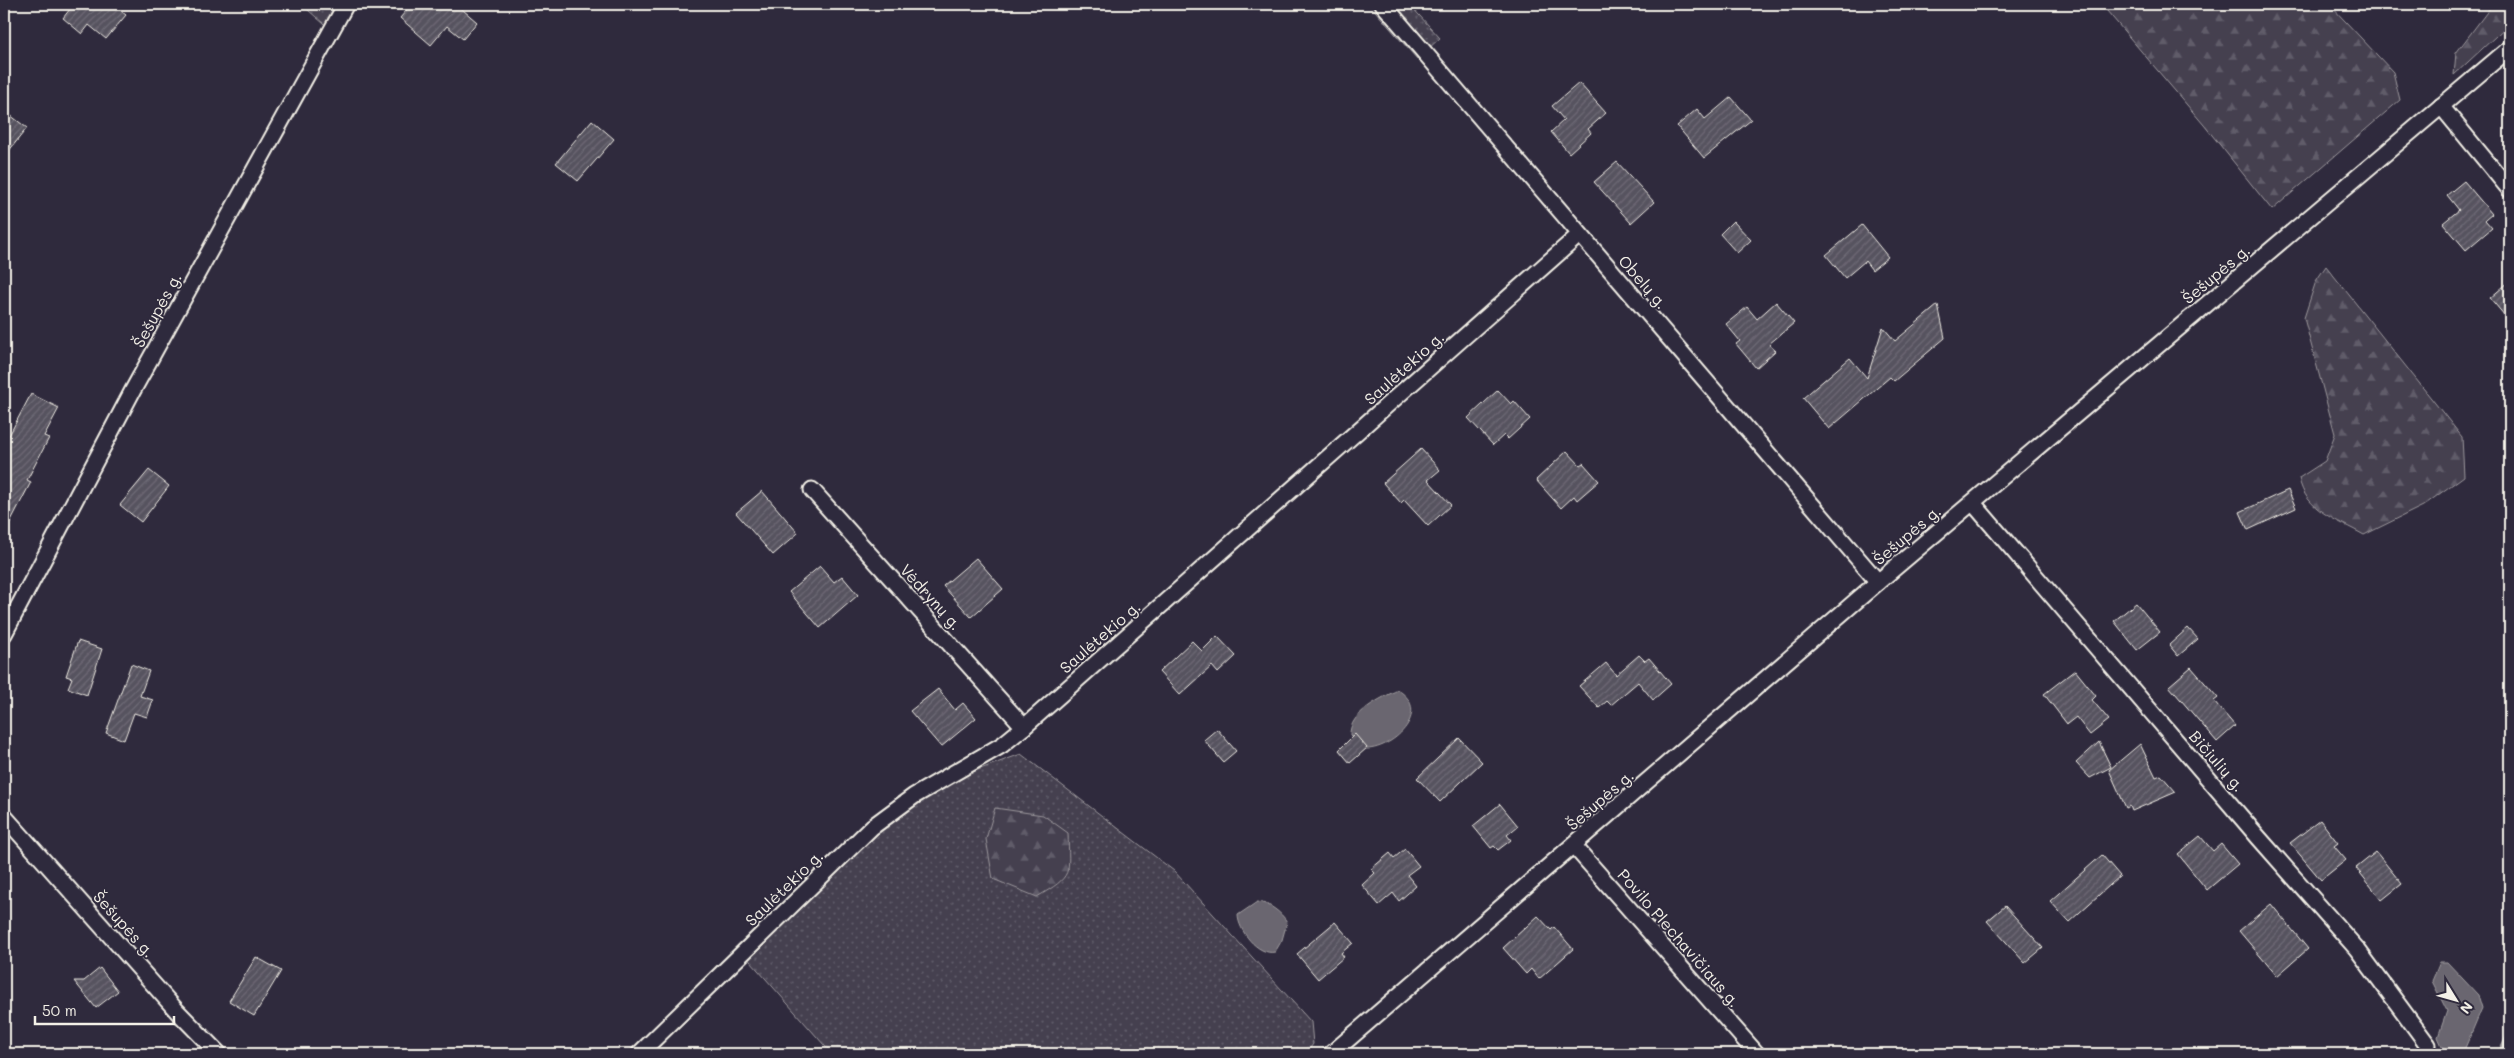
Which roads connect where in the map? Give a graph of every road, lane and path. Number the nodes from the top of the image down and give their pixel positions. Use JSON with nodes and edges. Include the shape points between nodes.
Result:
{"nodes":[{"id":1,"x":346,"y":4,"type":"edge"},
{"id":2,"x":1383,"y":4,"type":"edge"},
{"id":3,"x":2510,"y":48,"type":"edge"},
{"id":4,"x":2441,"y":106,"type":"junction"},
{"id":5,"x":2510,"y":190,"type":"edge"},
{"id":6,"x":1579,"y":235,"type":"junction"},
{"id":7,"x":812,"y":490,"type":"dead end"},
{"id":8,"x":1973,"y":503,"type":"junction"},
{"id":9,"x":1878,"y":582,"type":"junction"},
{"id":10,"x":4,"y":634,"type":"edge"},
{"id":11,"x":1024,"y":727,"type":"junction"},
{"id":12,"x":4,"y":816,"type":"edge"},
{"id":13,"x":1574,"y":846,"type":"junction"},
{"id":14,"x":2428,"y":1046,"type":"dead end"},
{"id":15,"x":219,"y":1054,"type":"edge"},
{"id":16,"x":639,"y":1054,"type":"edge"},
{"id":17,"x":1331,"y":1054,"type":"edge"},
{"id":18,"x":1758,"y":1054,"type":"edge"}],
"edges":[{"from":1,"to":10,"type":"street","name":"Šešupės g.","via":[[105,441]]},
{"from":2,"to":6,"type":"street","name":"Obelų g."},
{"from":3,"to":4,"type":"street","name":"Šešupės g."},
{"from":4,"to":5,"type":"street"},
{"from":4,"to":8,"type":"street","name":"Šešupės g."},
{"from":6,"to":9,"type":"street","name":"Obelų g."},
{"from":6,"to":11,"type":"street","name":"Saulėtekio g."},
{"from":7,"to":11,"type":"street","name":"Vėdrynų g."},
{"from":8,"to":9,"type":"street","name":"Šešupės g."},
{"from":8,"to":14,"type":"street","name":"Bičiulių g.","via":[[2357,949]]},
{"from":9,"to":13,"type":"street","name":"Šešupės g."},
{"from":11,"to":16,"type":"street","name":"Saulėtekio g.","via":[[1002,745],[914,796],[872,827]]},
{"from":12,"to":15,"type":"street","name":"Šešupės g."},
{"from":13,"to":17,"type":"street","name":"Šešupės g."},
{"from":13,"to":18,"type":"street","name":"Povilo Plechavičiaus g."}]}
